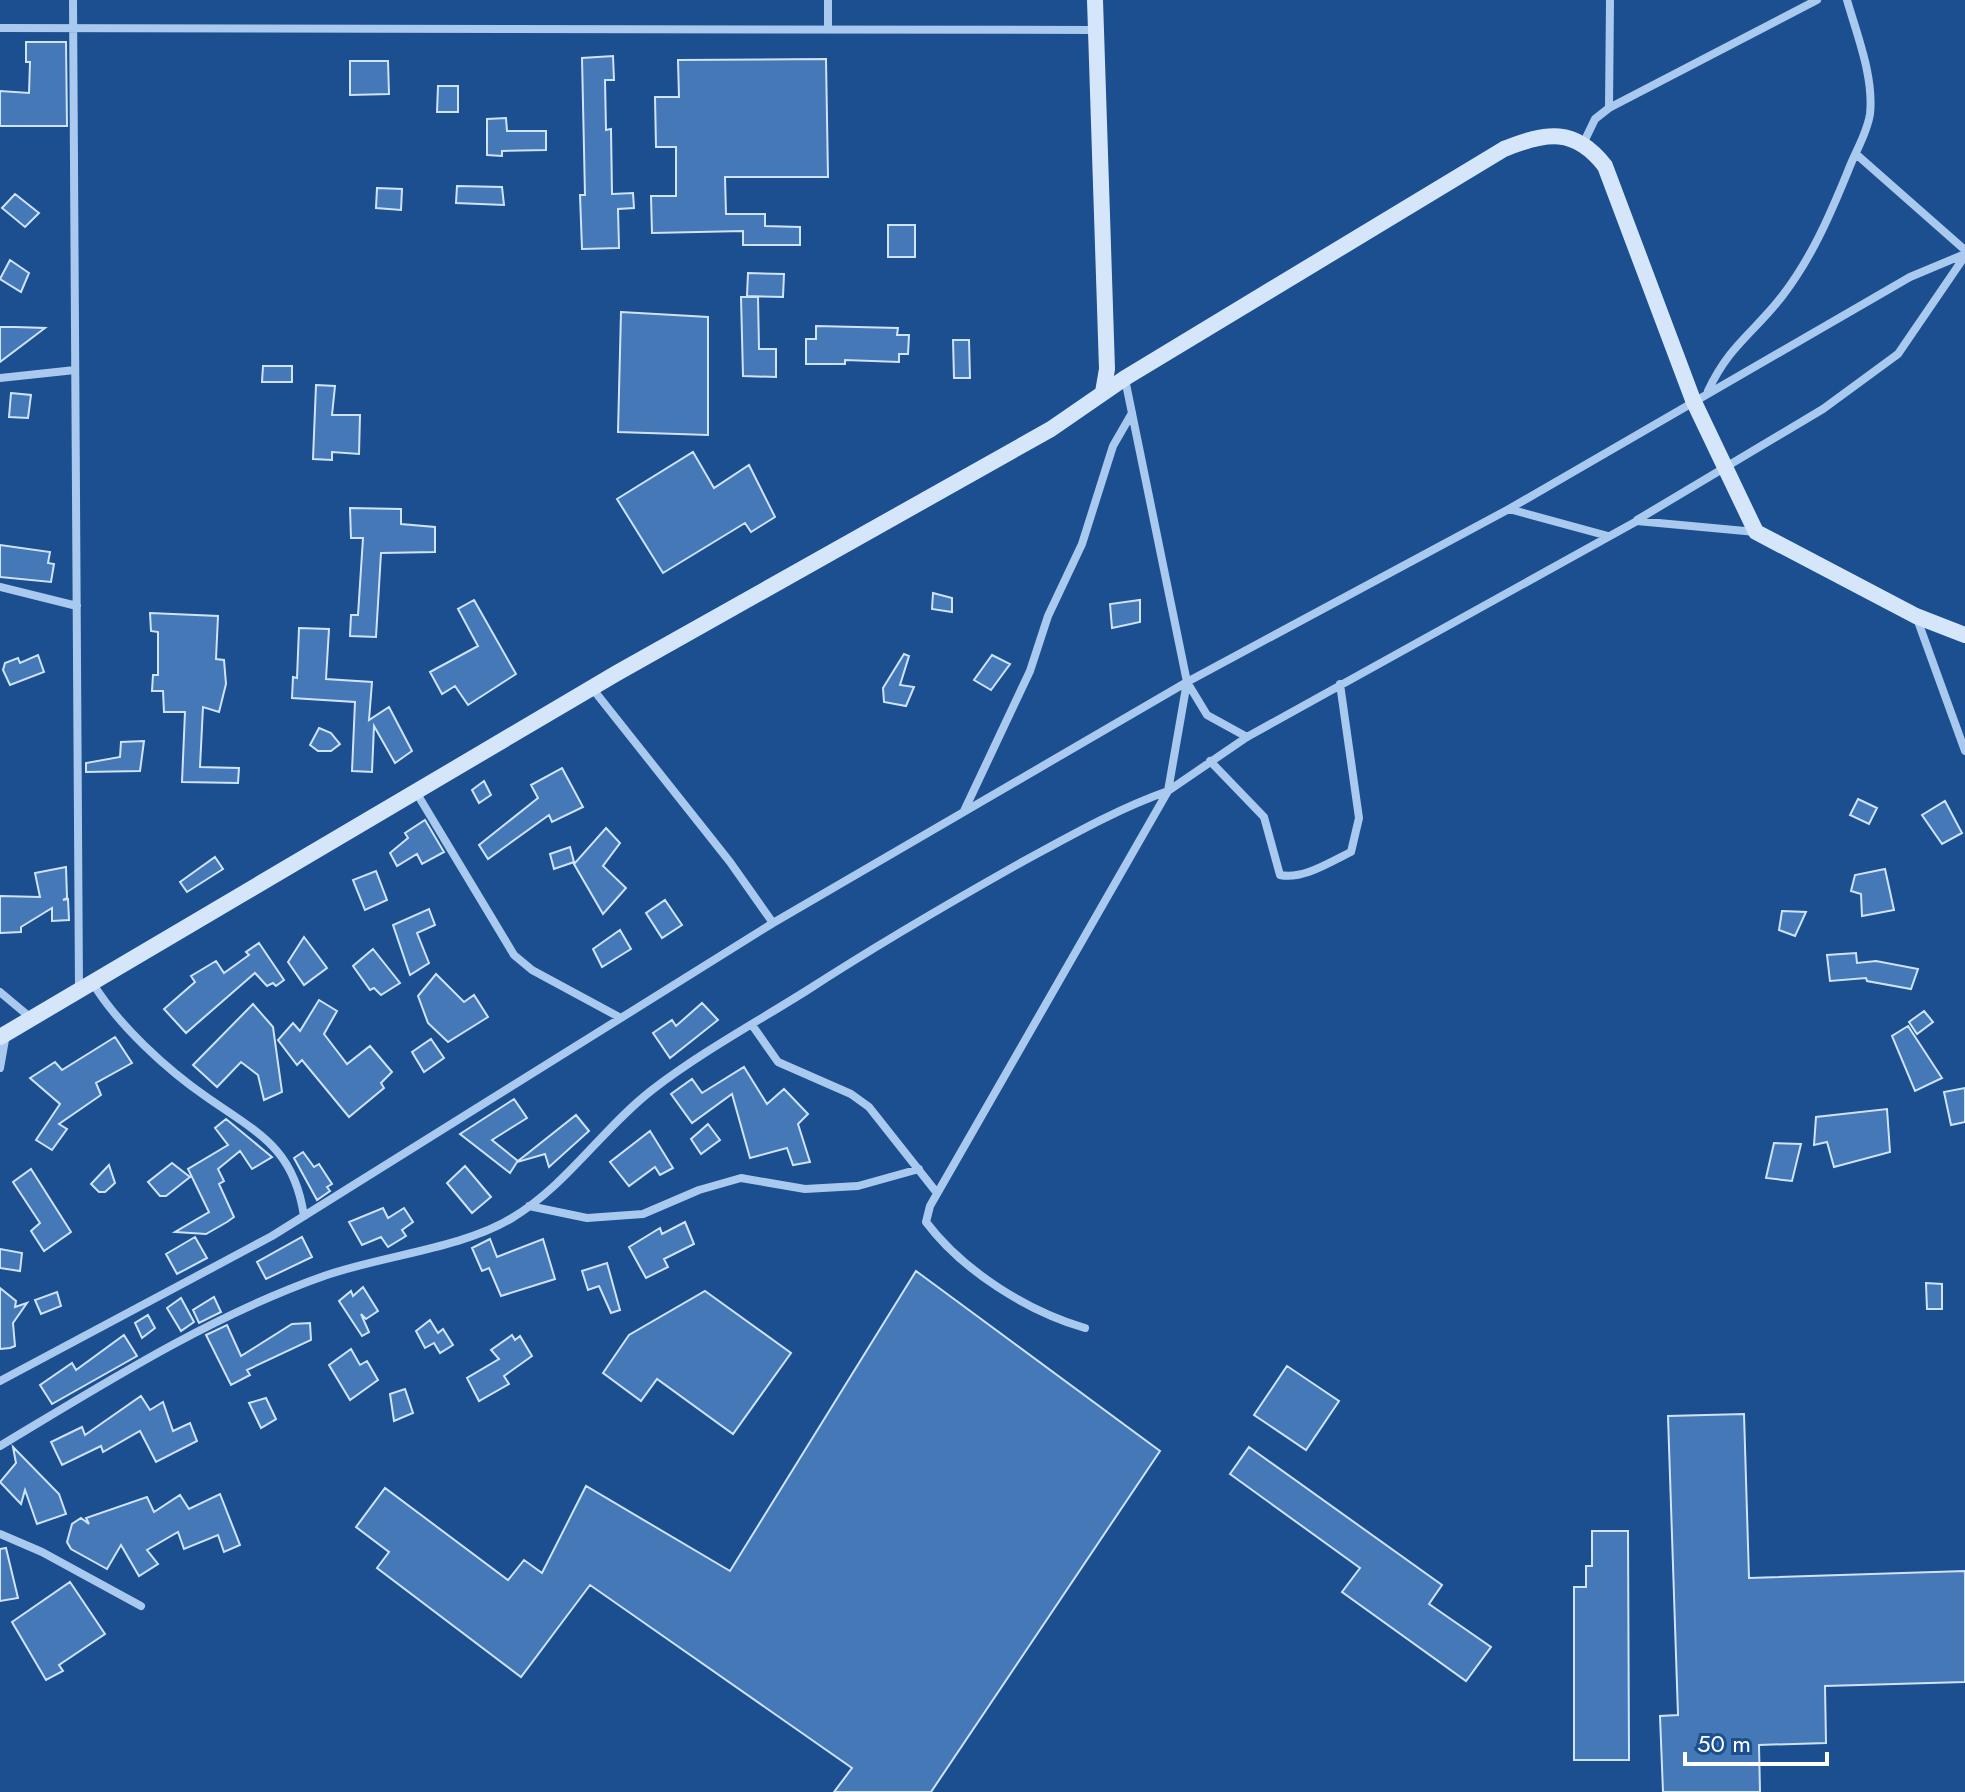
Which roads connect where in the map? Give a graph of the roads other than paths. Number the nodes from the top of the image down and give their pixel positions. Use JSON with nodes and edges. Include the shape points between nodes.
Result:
{"nodes":[{"id":1,"x":73,"y":0,"type":"edge"},
{"id":2,"x":828,"y":0,"type":"edge"},
{"id":3,"x":1095,"y":0,"type":"edge"},
{"id":4,"x":1610,"y":0,"type":"edge"},
{"id":5,"x":1817,"y":0,"type":"edge"},
{"id":6,"x":1847,"y":0,"type":"edge"},
{"id":7,"x":73,"y":27,"type":"junction"},
{"id":8,"x":0,"y":28,"type":"edge"},
{"id":9,"x":828,"y":29,"type":"junction"},
{"id":10,"x":1094,"y":30,"type":"junction"},
{"id":11,"x":1609,"y":108,"type":"junction"},
{"id":12,"x":1583,"y":144,"type":"junction"},
{"id":13,"x":1856,"y":154,"type":"junction"},
{"id":14,"x":1965,"y":253,"type":"edge"},
{"id":15,"x":75,"y":370,"type":"junction"},
{"id":16,"x":0,"y":378,"type":"edge"},
{"id":17,"x":1125,"y":378,"type":"junction"},
{"id":18,"x":1103,"y":392,"type":"junction"},
{"id":19,"x":1700,"y":396,"type":"junction"},
{"id":20,"x":1132,"y":413,"type":"junction"},
{"id":21,"x":1723,"y":467,"type":"junction"},
{"id":22,"x":1509,"y":509,"type":"junction"},
{"id":23,"x":1637,"y":521,"type":"junction"},
{"id":24,"x":1756,"y":532,"type":"junction"},
{"id":25,"x":1609,"y":536,"type":"junction"},
{"id":26,"x":0,"y":587,"type":"edge"},
{"id":27,"x":77,"y":606,"type":"junction"},
{"id":28,"x":1916,"y":616,"type":"junction"},
{"id":29,"x":1965,"y":635,"type":"edge"},
{"id":30,"x":1187,"y":682,"type":"junction"},
{"id":31,"x":1340,"y":684,"type":"junction"},
{"id":32,"x":592,"y":688,"type":"junction"},
{"id":33,"x":1247,"y":737,"type":"junction"},
{"id":34,"x":1965,"y":751,"type":"edge"},
{"id":35,"x":1210,"y":761,"type":"junction"},
{"id":36,"x":1168,"y":791,"type":"junction"},
{"id":37,"x":416,"y":792,"type":"junction"},
{"id":38,"x":964,"y":812,"type":"junction"},
{"id":39,"x":773,"y":923,"type":"junction"},
{"id":40,"x":86,"y":986,"type":"junction"},
{"id":41,"x":0,"y":992,"type":"edge"},
{"id":42,"x":619,"y":1017,"type":"junction"},
{"id":43,"x":31,"y":1018,"type":"junction"},
{"id":44,"x":752,"y":1025,"type":"junction"},
{"id":45,"x":3,"y":1035,"type":"edge"},
{"id":46,"x":0,"y":1068,"type":"edge"},
{"id":47,"x":919,"y":1169,"type":"junction"},
{"id":48,"x":937,"y":1193,"type":"junction"},
{"id":49,"x":529,"y":1206,"type":"junction"},
{"id":50,"x":304,"y":1216,"type":"junction"},
{"id":51,"x":1085,"y":1328,"type":"dead end"},
{"id":52,"x":0,"y":1381,"type":"edge"},
{"id":53,"x":0,"y":1446,"type":"edge"},
{"id":54,"x":0,"y":1534,"type":"edge"},
{"id":55,"x":141,"y":1606,"type":"dead end"}],
"edges":[{"from":1,"to":7,"type":"street"},
{"from":2,"to":9,"type":"street"},
{"from":3,"to":10,"type":"main road"},
{"from":4,"to":11,"type":"street"},
{"from":5,"to":11,"type":"street"},
{"from":6,"to":13,"type":"street","via":[[1867,78],[1870,113]]},
{"from":7,"to":8,"type":"street"},
{"from":7,"to":9,"type":"street"},
{"from":7,"to":15,"type":"street"},
{"from":9,"to":10,"type":"street"},
{"from":10,"to":18,"type":"main road","via":[[1107,369]]},
{"from":11,"to":12,"type":"street","via":[[1595,119]]},
{"from":12,"to":17,"type":"main road","via":[[1541,135],[1504,149]]},
{"from":12,"to":19,"type":"main road","via":[[1593,150],[1614,183]]},
{"from":13,"to":14,"type":"street"},
{"from":13,"to":19,"type":"street","via":[[1835,210],[1801,268],[1720,363]]},
{"from":14,"to":19,"type":"street","via":[[1910,277]]},
{"from":14,"to":21,"type":"street","via":[[1898,354],[1823,409]]},
{"from":15,"to":16,"type":"street"},
{"from":15,"to":27,"type":"street"},
{"from":17,"to":18,"type":"main road"},
{"from":17,"to":20,"type":"street"},
{"from":18,"to":32,"type":"main road","via":[[1051,429]]},
{"from":19,"to":21,"type":"main road"},
{"from":19,"to":22,"type":"street"},
{"from":20,"to":30,"type":"street"},
{"from":20,"to":38,"type":"street","via":[[1113,446],[1082,544],[1048,616],[1030,671]]},
{"from":21,"to":23,"type":"street"},
{"from":21,"to":24,"type":"main road"},
{"from":22,"to":25,"type":"street"},
{"from":22,"to":30,"type":"street"},
{"from":23,"to":24,"type":"street"},
{"from":23,"to":25,"type":"street"},
{"from":24,"to":28,"type":"main road"},
{"from":25,"to":31,"type":"street"},
{"from":26,"to":27,"type":"street"},
{"from":27,"to":40,"type":"street"},
{"from":28,"to":29,"type":"main road"},
{"from":28,"to":34,"type":"street"},
{"from":30,"to":33,"type":"street","via":[[1207,715]]},
{"from":30,"to":36,"type":"street"},
{"from":30,"to":38,"type":"street"},
{"from":31,"to":33,"type":"street"},
{"from":31,"to":35,"type":"street","via":[[1359,818],[1351,852],[1306,872],[1280,875],[1264,817]]},
{"from":32,"to":37,"type":"main road"},
{"from":32,"to":39,"type":"street"},
{"from":33,"to":35,"type":"street"},
{"from":35,"to":36,"type":"street"},
{"from":36,"to":44,"type":"street","via":[[1124,806],[948,904]]},
{"from":36,"to":48,"type":"street"},
{"from":37,"to":40,"type":"main road"},
{"from":37,"to":42,"type":"street","via":[[514,955]]},
{"from":38,"to":39,"type":"street"},
{"from":39,"to":42,"type":"street"},
{"from":40,"to":43,"type":"main road"},
{"from":40,"to":50,"type":"street","via":[[207,1098],[264,1135],[295,1175]]},
{"from":41,"to":43,"type":"street"},
{"from":42,"to":50,"type":"street"},
{"from":43,"to":45,"type":"main road"},
{"from":44,"to":47,"type":"street","via":[[778,1062],[869,1107]]},
{"from":44,"to":49,"type":"street","via":[[653,1089]]},
{"from":45,"to":46,"type":"street"},
{"from":47,"to":48,"type":"street"},
{"from":47,"to":49,"type":"street","via":[[858,1186],[805,1189],[741,1178],[643,1214],[587,1218]]},
{"from":48,"to":51,"type":"street","via":[[926,1222],[963,1262],[1046,1314]]},
{"from":49,"to":53,"type":"street","via":[[509,1221],[434,1247],[321,1277],[214,1325]]},
{"from":50,"to":52,"type":"street"},
{"from":54,"to":55,"type":"street"}]}
